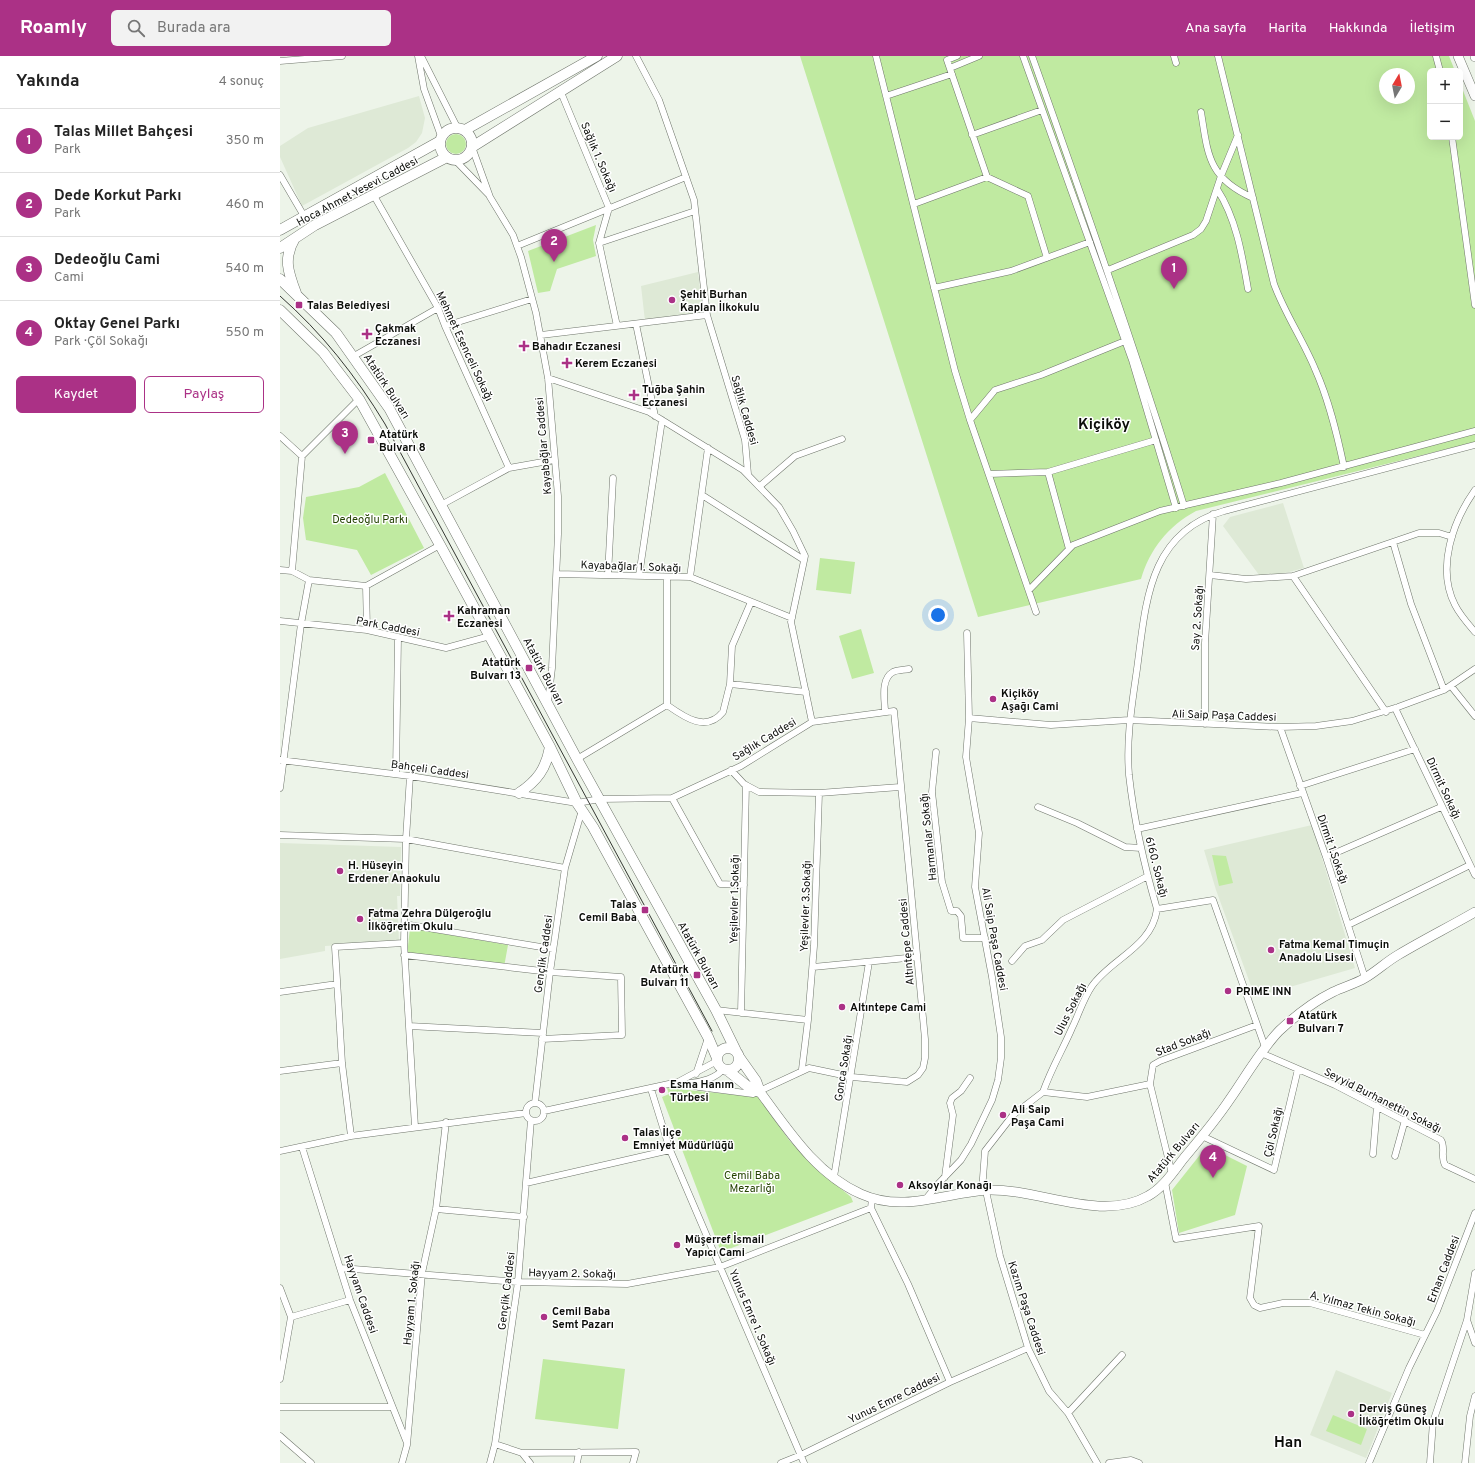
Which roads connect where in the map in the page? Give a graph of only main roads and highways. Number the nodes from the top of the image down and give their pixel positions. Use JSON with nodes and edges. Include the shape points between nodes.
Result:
{"nodes":[{"id":1,"x":597,"y":56,"type":"edge"},
{"id":2,"x":617,"y":56,"type":"edge"},
{"id":3,"x":1458,"y":56,"type":"edge"},
{"id":4,"x":1475,"y":96,"type":"edge"},
{"id":5,"x":461,"y":129,"type":"junction"},
{"id":6,"x":440,"y":139,"type":"junction"},
{"id":7,"x":472,"y":147,"type":"junction"},
{"id":8,"x":451,"y":159,"type":"junction"},
{"id":9,"x":282,"y":228,"type":"edge"},
{"id":10,"x":296,"y":237,"type":"junction"},
{"id":11,"x":280,"y":248,"type":"edge"},
{"id":12,"x":280,"y":279,"type":"edge"},
{"id":13,"x":296,"y":294,"type":"junction"},
{"id":14,"x":280,"y":310,"type":"edge"},
{"id":15,"x":550,"y":747,"type":"junction"},
{"id":16,"x":518,"y":793,"type":"road end"},
{"id":17,"x":1475,"y":912,"type":"edge"},
{"id":18,"x":737,"y":1054,"type":"junction"},
{"id":19,"x":721,"y":1064,"type":"junction"},
{"id":20,"x":760,"y":1092,"type":"junction"}],
"edges":[{"from":1,"to":5,"type":"main road"},
{"from":2,"to":7,"type":"main road"},
{"from":3,"to":4,"type":"main road"},
{"from":5,"to":6,"type":"main road","via":[[448,130]]},
{"from":5,"to":7,"type":"main road","via":[[471,138]]},
{"from":6,"to":8,"type":"main road","via":[[441,150]]},
{"from":6,"to":9,"type":"main road","name":"Hoca Ahmet Yesevi Caddesi"},
{"from":7,"to":8,"type":"main road","via":[[464,158]]},
{"from":8,"to":10,"type":"main road","name":"Hoca Ahmet Yesevi Caddesi","via":[[373,194]]},
{"from":10,"to":11,"type":"main road","name":"Hoca Ahmet Yesevi Caddesi"},
{"from":10,"to":13,"type":"main road","via":[[290,246],[287,269]]},
{"from":12,"to":13,"type":"main road","name":"Atatürk Bulvarı"},
{"from":13,"to":18,"type":"main road","name":"Atatürk Bulvarı","via":[[336,333],[389,408],[577,759],[716,1010]]},
{"from":14,"to":15,"type":"main road","name":"Atatürk Bulvarı","via":[[323,352],[359,399]]},
{"from":15,"to":16,"type":"main road","via":[[541,774],[531,785]]},
{"from":15,"to":19,"type":"main road","name":"Atatürk Bulvarı"},
{"from":17,"to":20,"type":"main road","name":"Atatürk Bulvarı","via":[[1333,992],[1285,1026],[1263,1050],[1172,1174],[1155,1192],[1142,1200],[1118,1206],[1087,1205],[1006,1191],[984,1191],[897,1202],[872,1198],[857,1192],[834,1177],[796,1141]]},
{"from":18,"to":19,"type":"main road","via":[[736,1067]]},
{"from":18,"to":19,"type":"main road","via":[[730,1048],[724,1049],[720,1052]]},
{"from":18,"to":20,"type":"main road","name":"Atatürk Bulvarı","via":[[756,1081]]},
{"from":19,"to":20,"type":"main road","name":"Atatürk Bulvarı","via":[[751,1089]]}]}
